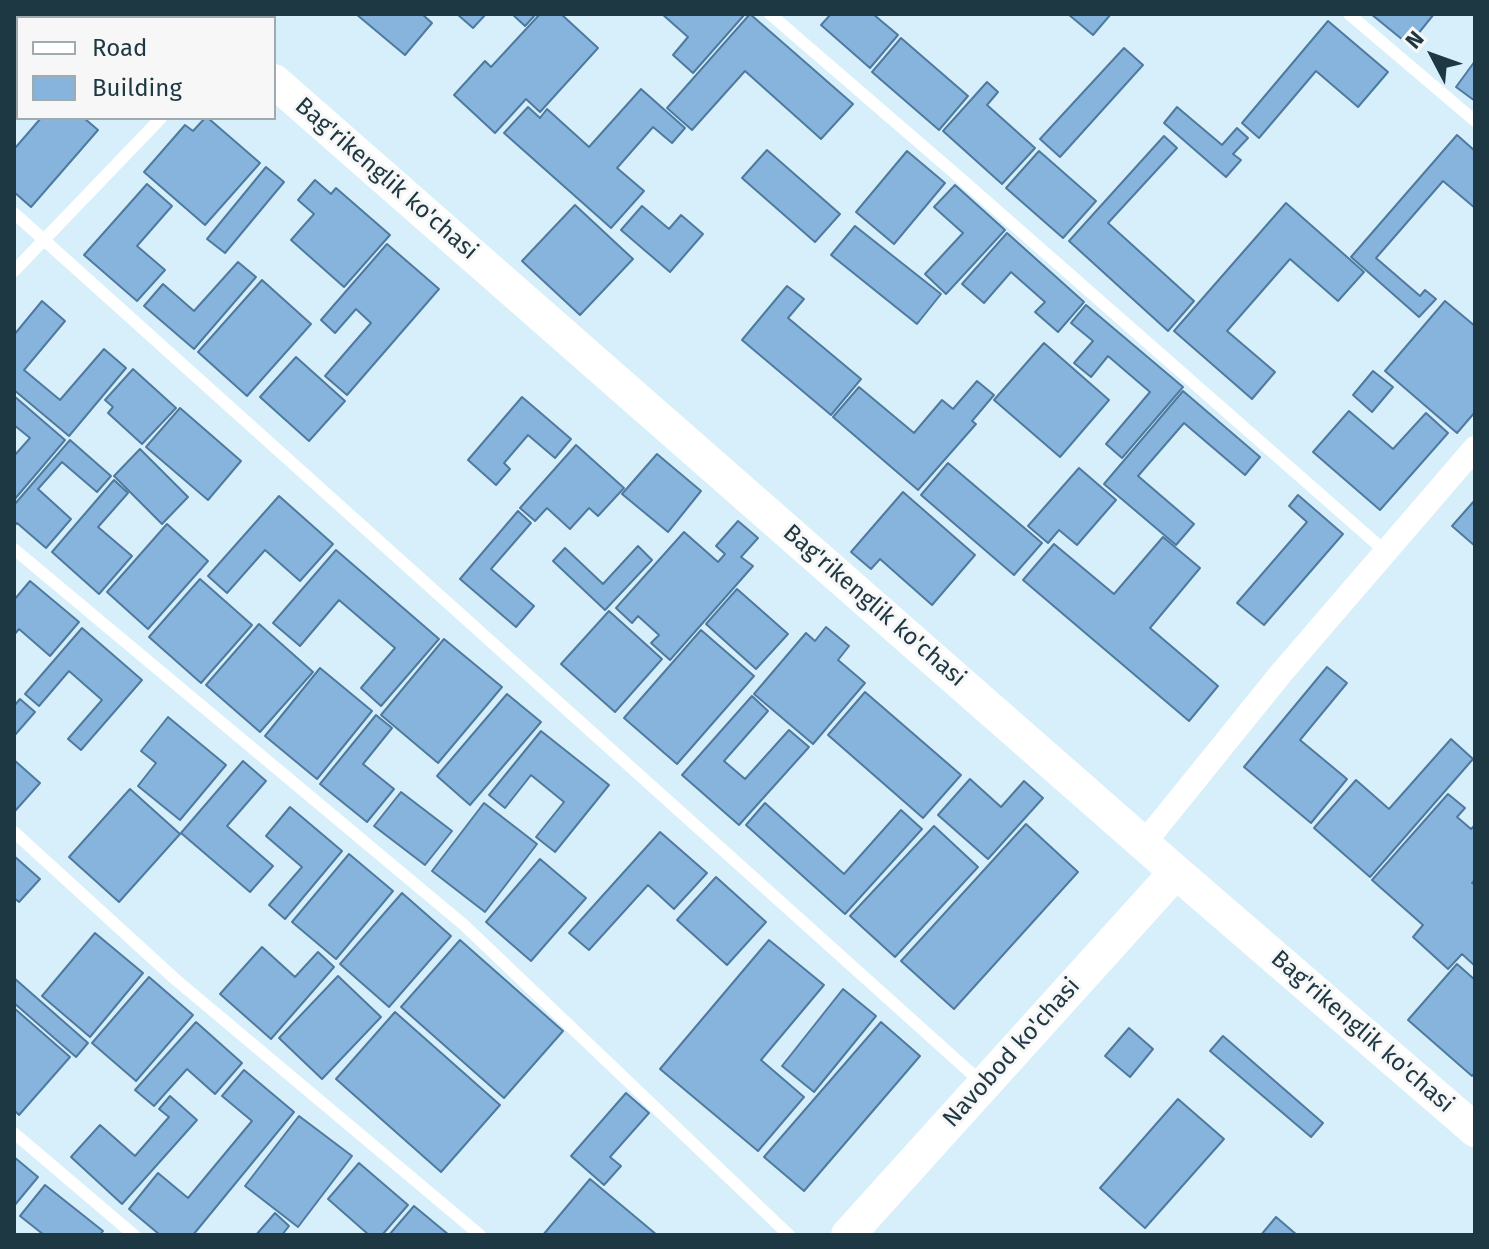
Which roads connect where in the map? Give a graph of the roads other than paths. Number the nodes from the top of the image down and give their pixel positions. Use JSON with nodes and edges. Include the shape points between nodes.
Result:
{"nodes":[{"id":1,"x":770,"y":14,"type":"edge"},
{"id":2,"x":1349,"y":14,"type":"edge"},
{"id":3,"x":276,"y":83,"type":"edge"},
{"id":4,"x":159,"y":120,"type":"edge"},
{"id":5,"x":1475,"y":121,"type":"edge"},
{"id":6,"x":14,"y":213,"type":"edge"},
{"id":7,"x":45,"y":239,"type":"junction"},
{"id":8,"x":14,"y":271,"type":"edge"},
{"id":9,"x":1475,"y":448,"type":"edge"},
{"id":10,"x":14,"y":549,"type":"edge"},
{"id":11,"x":1386,"y":552,"type":"junction"},
{"id":12,"x":14,"y":832,"type":"edge"},
{"id":13,"x":1144,"y":843,"type":"junction"},
{"id":14,"x":1176,"y":872,"type":"junction"},
{"id":15,"x":984,"y":1085,"type":"junction"},
{"id":16,"x":1475,"y":1130,"type":"edge"},
{"id":17,"x":14,"y":1133,"type":"edge"},
{"id":18,"x":134,"y":1235,"type":"edge"},
{"id":19,"x":480,"y":1235,"type":"edge"},
{"id":20,"x":789,"y":1235,"type":"edge"},
{"id":21,"x":848,"y":1235,"type":"edge"}],
"edges":[{"from":1,"to":11,"type":"lane"},
{"from":2,"to":5,"type":"lane"},
{"from":3,"to":13,"type":"main road","name":"Bag'rikenglik ko'chasi"},
{"from":4,"to":7,"type":"lane"},
{"from":6,"to":7,"type":"lane"},
{"from":7,"to":8,"type":"lane"},
{"from":7,"to":15,"type":"lane"},
{"from":9,"to":11,"type":"street"},
{"from":10,"to":20,"type":"lane","via":[[464,925]]},
{"from":11,"to":13,"type":"street"},
{"from":12,"to":19,"type":"lane","via":[[175,979]]},
{"from":13,"to":14,"type":"main road","name":"Bag'rikenglik ko'chasi"},
{"from":14,"to":15,"type":"main road","name":"Navobod ko'chasi"},
{"from":14,"to":16,"type":"main road","name":"Bag'rikenglik ko'chasi"},
{"from":15,"to":21,"type":"main road","name":"Navobod ko'chasi"},
{"from":17,"to":18,"type":"lane"}]}
